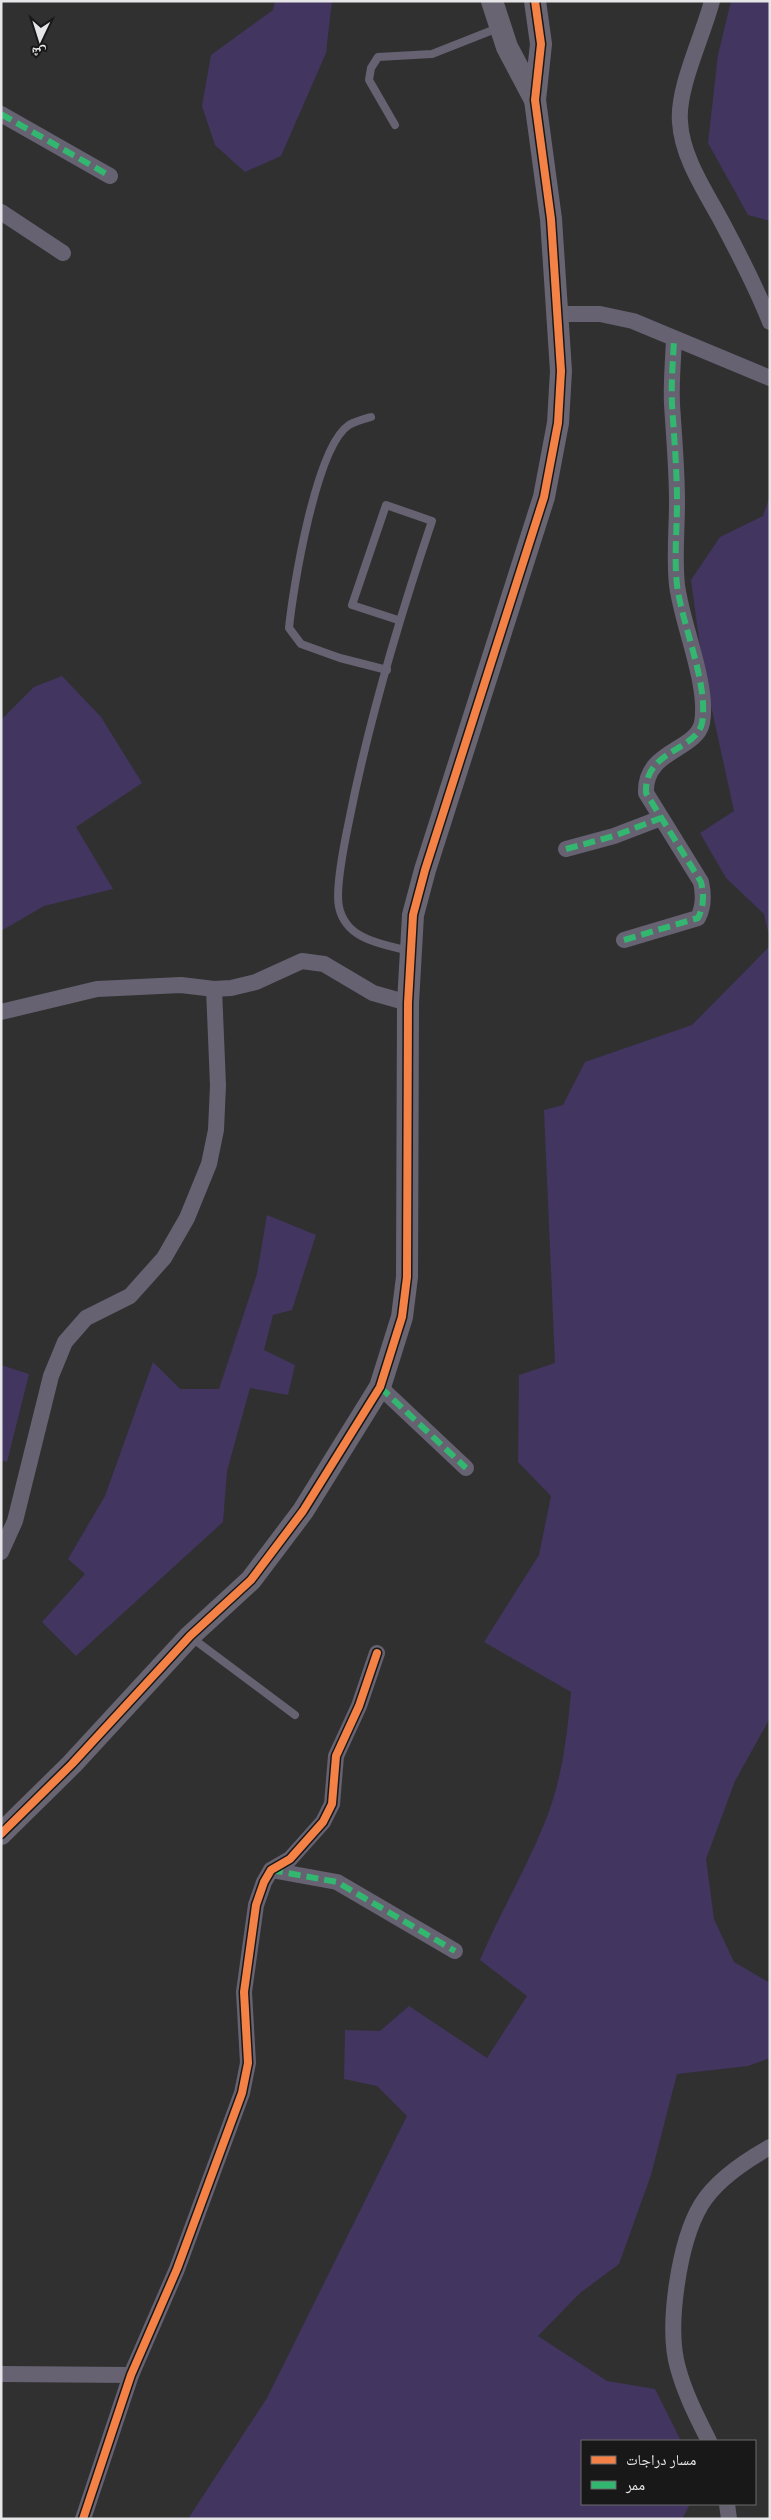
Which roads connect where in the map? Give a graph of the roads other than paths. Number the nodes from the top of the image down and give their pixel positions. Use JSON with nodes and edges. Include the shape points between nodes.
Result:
{"nodes":[{"id":1,"x":492,"y":1,"type":"edge"},
{"id":2,"x":535,"y":1,"type":"edge"},
{"id":3,"x":712,"y":1,"type":"edge"},
{"id":4,"x":500,"y":28,"type":"junction"},
{"id":5,"x":535,"y":100,"type":"junction"},
{"id":6,"x":1,"y":114,"type":"edge"},
{"id":7,"x":396,"y":125,"type":"dead end"},
{"id":8,"x":110,"y":176,"type":"dead end"},
{"id":9,"x":1,"y":212,"type":"edge"},
{"id":10,"x":63,"y":253,"type":"dead end"},
{"id":11,"x":558,"y":314,"type":"junction"},
{"id":12,"x":770,"y":322,"type":"edge"},
{"id":13,"x":674,"y":340,"type":"junction"},
{"id":14,"x":770,"y":378,"type":"edge"},
{"id":15,"x":371,"y":417,"type":"dead end"},
{"id":16,"x":398,"y":620,"type":"junction"},
{"id":17,"x":387,"y":670,"type":"junction"},
{"id":18,"x":661,"y":818,"type":"junction"},
{"id":19,"x":566,"y":849,"type":"dead end"},
{"id":20,"x":624,"y":940,"type":"dead end"},
{"id":21,"x":411,"y":951,"type":"junction"},
{"id":22,"x":214,"y":989,"type":"junction"},
{"id":23,"x":408,"y":1003,"type":"junction"},
{"id":24,"x":1,"y":1012,"type":"edge"},
{"id":25,"x":380,"y":1387,"type":"junction"},
{"id":26,"x":466,"y":1468,"type":"dead end"},
{"id":27,"x":1,"y":1552,"type":"edge"},
{"id":28,"x":190,"y":1636,"type":"junction"},
{"id":29,"x":377,"y":1653,"type":"dead end"},
{"id":30,"x":295,"y":1714,"type":"dead end"},
{"id":31,"x":1,"y":1834,"type":"edge"},
{"id":32,"x":272,"y":1870,"type":"junction"},
{"id":33,"x":455,"y":1951,"type":"dead end"},
{"id":34,"x":770,"y":2147,"type":"edge"},
{"id":35,"x":1,"y":2374,"type":"edge"},
{"id":36,"x":131,"y":2375,"type":"junction"},
{"id":37,"x":709,"y":2440,"type":"edge"},
{"id":38,"x":83,"y":2519,"type":"edge"}],
"edges":[{"from":1,"to":4,"type":"street"},
{"from":2,"to":5,"type":"street","via":[[541,44]]},
{"from":3,"to":12,"type":"street","via":[[682,99],[679,121],[683,142],[697,175],[746,267]]},
{"from":4,"to":5,"type":"street","via":[[506,47]]},
{"from":4,"to":7,"type":"lane","via":[[432,54],[378,57],[371,68],[369,80]]},
{"from":5,"to":11,"type":"street","via":[[551,219]]},
{"from":6,"to":8,"type":"street"},
{"from":9,"to":10,"type":"street"},
{"from":11,"to":13,"type":"street","via":[[600,314],[633,321]]},
{"from":11,"to":21,"type":"street","via":[[561,371],[558,422],[544,497],[425,870],[414,915]]},
{"from":13,"to":14,"type":"street"},
{"from":13,"to":18,"type":"street","via":[[672,402],[677,587],[699,679],[702,724],[695,735],[650,770],[646,793]]},
{"from":15,"to":17,"type":"lane","via":[[349,425],[338,437],[323,468],[293,594],[289,628],[301,644]]},
{"from":16,"to":16,"type":"lane","via":[[432,520],[386,505],[352,605]]},
{"from":16,"to":17,"type":"lane"},
{"from":17,"to":21,"type":"lane","via":[[356,784],[340,874],[339,907],[349,928],[369,941]]},
{"from":18,"to":19,"type":"street"},
{"from":18,"to":20,"type":"street","via":[[701,882],[702,910],[698,918]]},
{"from":21,"to":23,"type":"street"},
{"from":22,"to":23,"type":"street","via":[[256,982],[302,961],[324,964],[373,993]]},
{"from":22,"to":24,"type":"street","via":[[180,985],[97,989]]},
{"from":22,"to":27,"type":"street","via":[[218,1085],[216,1130],[209,1164],[187,1218],[164,1258],[130,1296],[86,1318],[65,1342],[51,1376],[15,1521]]},
{"from":23,"to":25,"type":"street","via":[[407,1277],[402,1317]]},
{"from":25,"to":26,"type":"street"},
{"from":25,"to":28,"type":"street","via":[[304,1511],[251,1580]]},
{"from":28,"to":30,"type":"lane"},
{"from":28,"to":31,"type":"street","via":[[72,1764]]},
{"from":29,"to":32,"type":"street","via":[[359,1706],[336,1756],[332,1804],[303,1847],[290,1860]]},
{"from":32,"to":33,"type":"street","via":[[337,1882]]},
{"from":32,"to":36,"type":"street","via":[[256,1904],[247,1960],[244,1992],[248,2063],[242,2094],[177,2269]]},
{"from":34,"to":37,"type":"street","via":[[721,2181],[701,2204],[686,2238],[677,2285],[674,2333],[677,2366]]},
{"from":35,"to":36,"type":"street"},
{"from":36,"to":38,"type":"street"}]}
